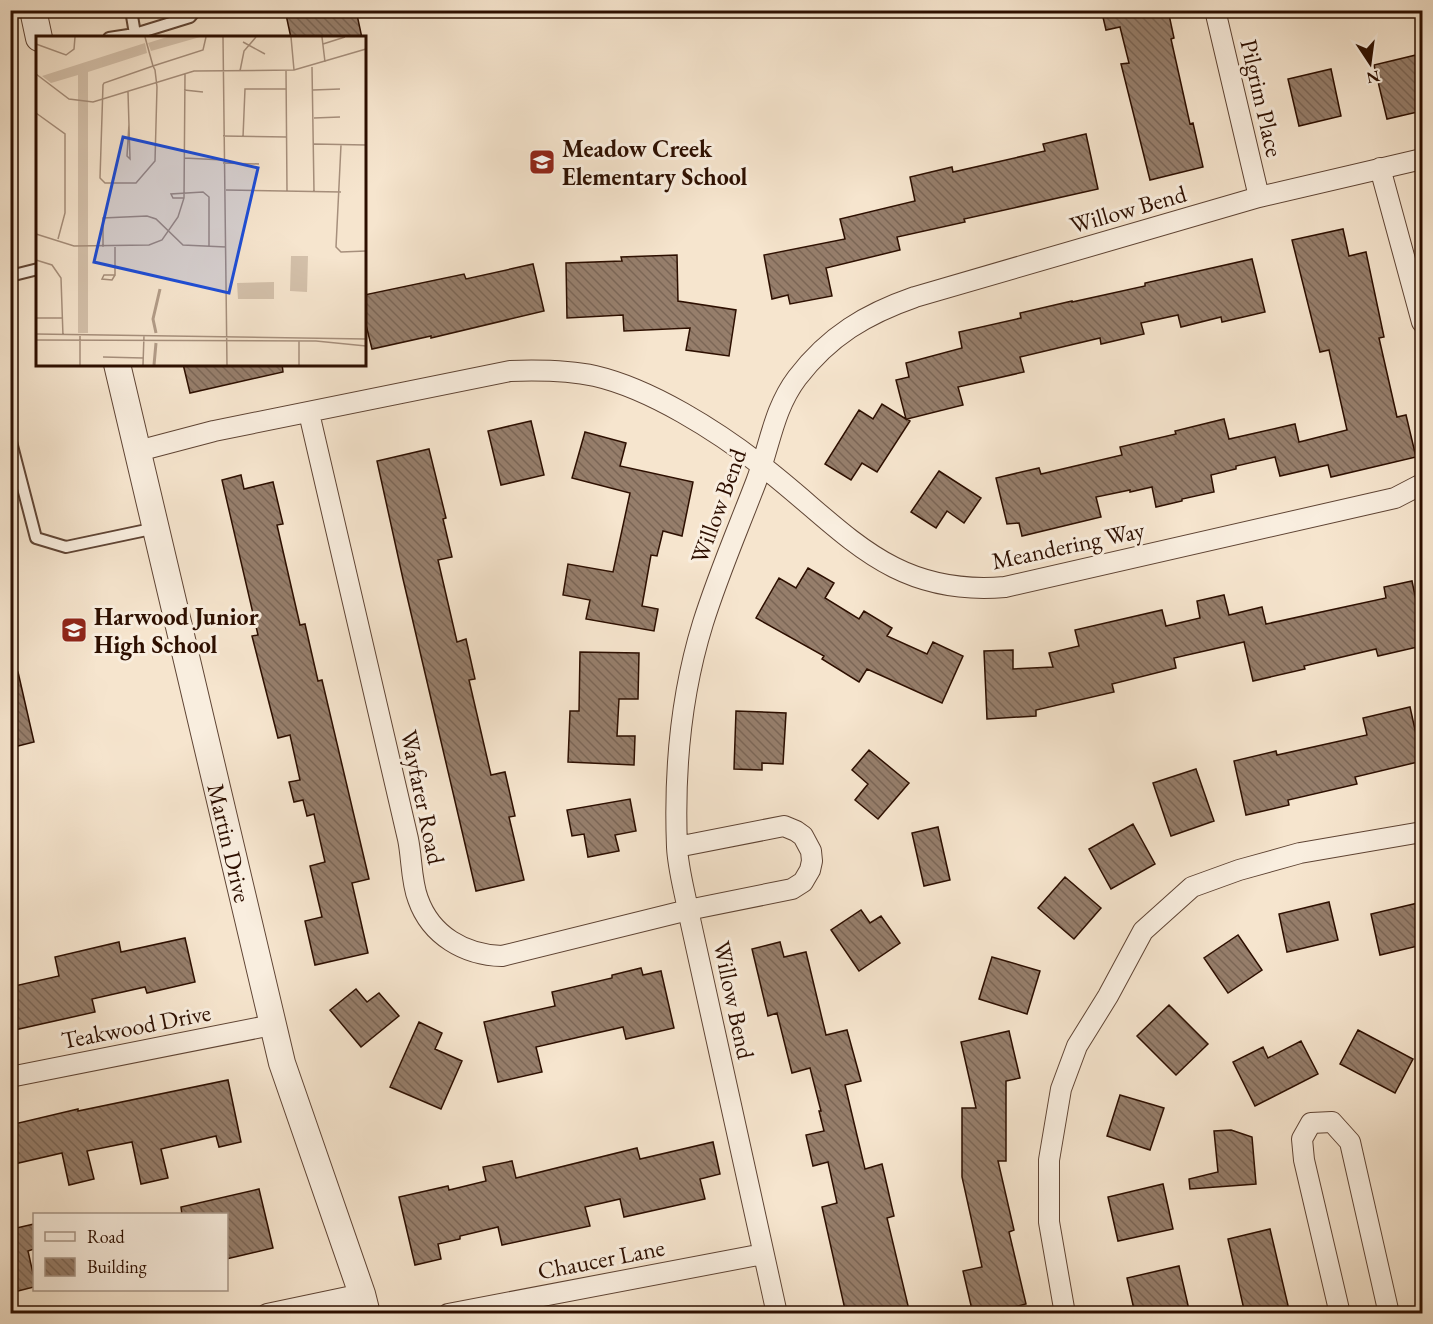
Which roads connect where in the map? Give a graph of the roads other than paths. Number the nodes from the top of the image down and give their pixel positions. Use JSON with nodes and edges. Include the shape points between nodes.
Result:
{"nodes":[{"id":1,"x":33,"y":10,"type":"edge"},
{"id":2,"x":131,"y":10,"type":"edge"},
{"id":3,"x":196,"y":10,"type":"edge"},
{"id":4,"x":1215,"y":10,"type":"edge"},
{"id":5,"x":135,"y":34,"type":"junction"},
{"id":6,"x":39,"y":36,"type":"edge"},
{"id":7,"x":122,"y":36,"type":"edge"},
{"id":8,"x":1422,"y":159,"type":"edge"},
{"id":9,"x":1380,"y":168,"type":"junction"},
{"id":10,"x":1259,"y":197,"type":"junction"},
{"id":11,"x":36,"y":270,"type":"edge"},
{"id":12,"x":10,"y":276,"type":"edge"},
{"id":13,"x":1422,"y":322,"type":"edge"},
{"id":14,"x":117,"y":366,"type":"edge"},
{"id":15,"x":309,"y":413,"type":"junction"},
{"id":16,"x":10,"y":438,"type":"edge"},
{"id":17,"x":138,"y":451,"type":"junction"},
{"id":18,"x":762,"y":466,"type":"junction"},
{"id":19,"x":1422,"y":484,"type":"edge"},
{"id":20,"x":156,"y":528,"type":"junction"},
{"id":21,"x":1422,"y":832,"type":"edge"},
{"id":22,"x":677,"y":847,"type":"junction"},
{"id":23,"x":688,"y":910,"type":"junction"},
{"id":24,"x":272,"y":1025,"type":"junction"},
{"id":25,"x":10,"y":1077,"type":"edge"},
{"id":26,"x":763,"y":1254,"type":"junction"},
{"id":27,"x":365,"y":1304,"type":"edge"},
{"id":28,"x":267,"y":1314,"type":"edge"},
{"id":29,"x":448,"y":1314,"type":"edge"},
{"id":30,"x":777,"y":1314,"type":"edge"},
{"id":31,"x":1065,"y":1314,"type":"edge"},
{"id":32,"x":1340,"y":1314,"type":"edge"},
{"id":33,"x":1389,"y":1314,"type":"edge"}],
"edges":[{"from":1,"to":6,"type":"street"},
{"from":2,"to":5,"type":"lane"},
{"from":3,"to":5,"type":"lane","via":[[190,17]]},
{"from":4,"to":10,"type":"street","name":"Pilgrim Place"},
{"from":5,"to":7,"type":"lane"},
{"from":8,"to":9,"type":"street","name":"Willow Bend"},
{"from":9,"to":10,"type":"street","name":"Willow Bend"},
{"from":9,"to":13,"type":"street"},
{"from":10,"to":18,"type":"street","name":"Willow Bend","via":[[915,297],[860,320],[828,344],[796,379],[768,437]]},
{"from":11,"to":12,"type":"lane"},
{"from":14,"to":17,"type":"street","name":"Martin Drive"},
{"from":15,"to":17,"type":"street","name":"Meandering Way","via":[[214,431]]},
{"from":15,"to":18,"type":"street","name":"Meandering Way","via":[[510,371],[576,373],[625,385],[667,405]]},
{"from":15,"to":23,"type":"street","name":"Wayfarer Road","via":[[408,839],[418,899],[429,921],[461,948],[502,956]]},
{"from":16,"to":20,"type":"lane","via":[[36,538],[66,547]]},
{"from":17,"to":20,"type":"street","name":"Martin Drive"},
{"from":18,"to":19,"type":"street","name":"Meandering Way","via":[[867,554],[910,576],[968,588],[1005,587],[1395,498]]},
{"from":18,"to":22,"type":"street","name":"Willow Bend","via":[[709,605],[690,675],[680,744]]},
{"from":20,"to":24,"type":"street","name":"Martin Drive"},
{"from":21,"to":31,"type":"street","via":[[1300,853],[1239,870],[1192,887],[1143,931],[1077,1046],[1061,1089],[1049,1160],[1049,1222]]},
{"from":22,"to":23,"type":"street","name":"Willow Bend"},
{"from":22,"to":23,"type":"street","name":"Wayfarer Road","via":[[784,826],[803,836],[811,851],[810,870],[803,882],[792,889]]},
{"from":23,"to":26,"type":"street","name":"Willow Bend"},
{"from":24,"to":25,"type":"street","name":"Teakwood Drive"},
{"from":24,"to":27,"type":"street","name":"Martin Drive"},
{"from":26,"to":29,"type":"street","name":"Chaucer Lane"},
{"from":26,"to":30,"type":"street","name":"Willow Bend"},
{"from":27,"to":28,"type":"street"},
{"from":32,"to":33,"type":"street","via":[[1304,1160],[1302,1139],[1311,1123],[1332,1122],[1350,1142]]}]}
